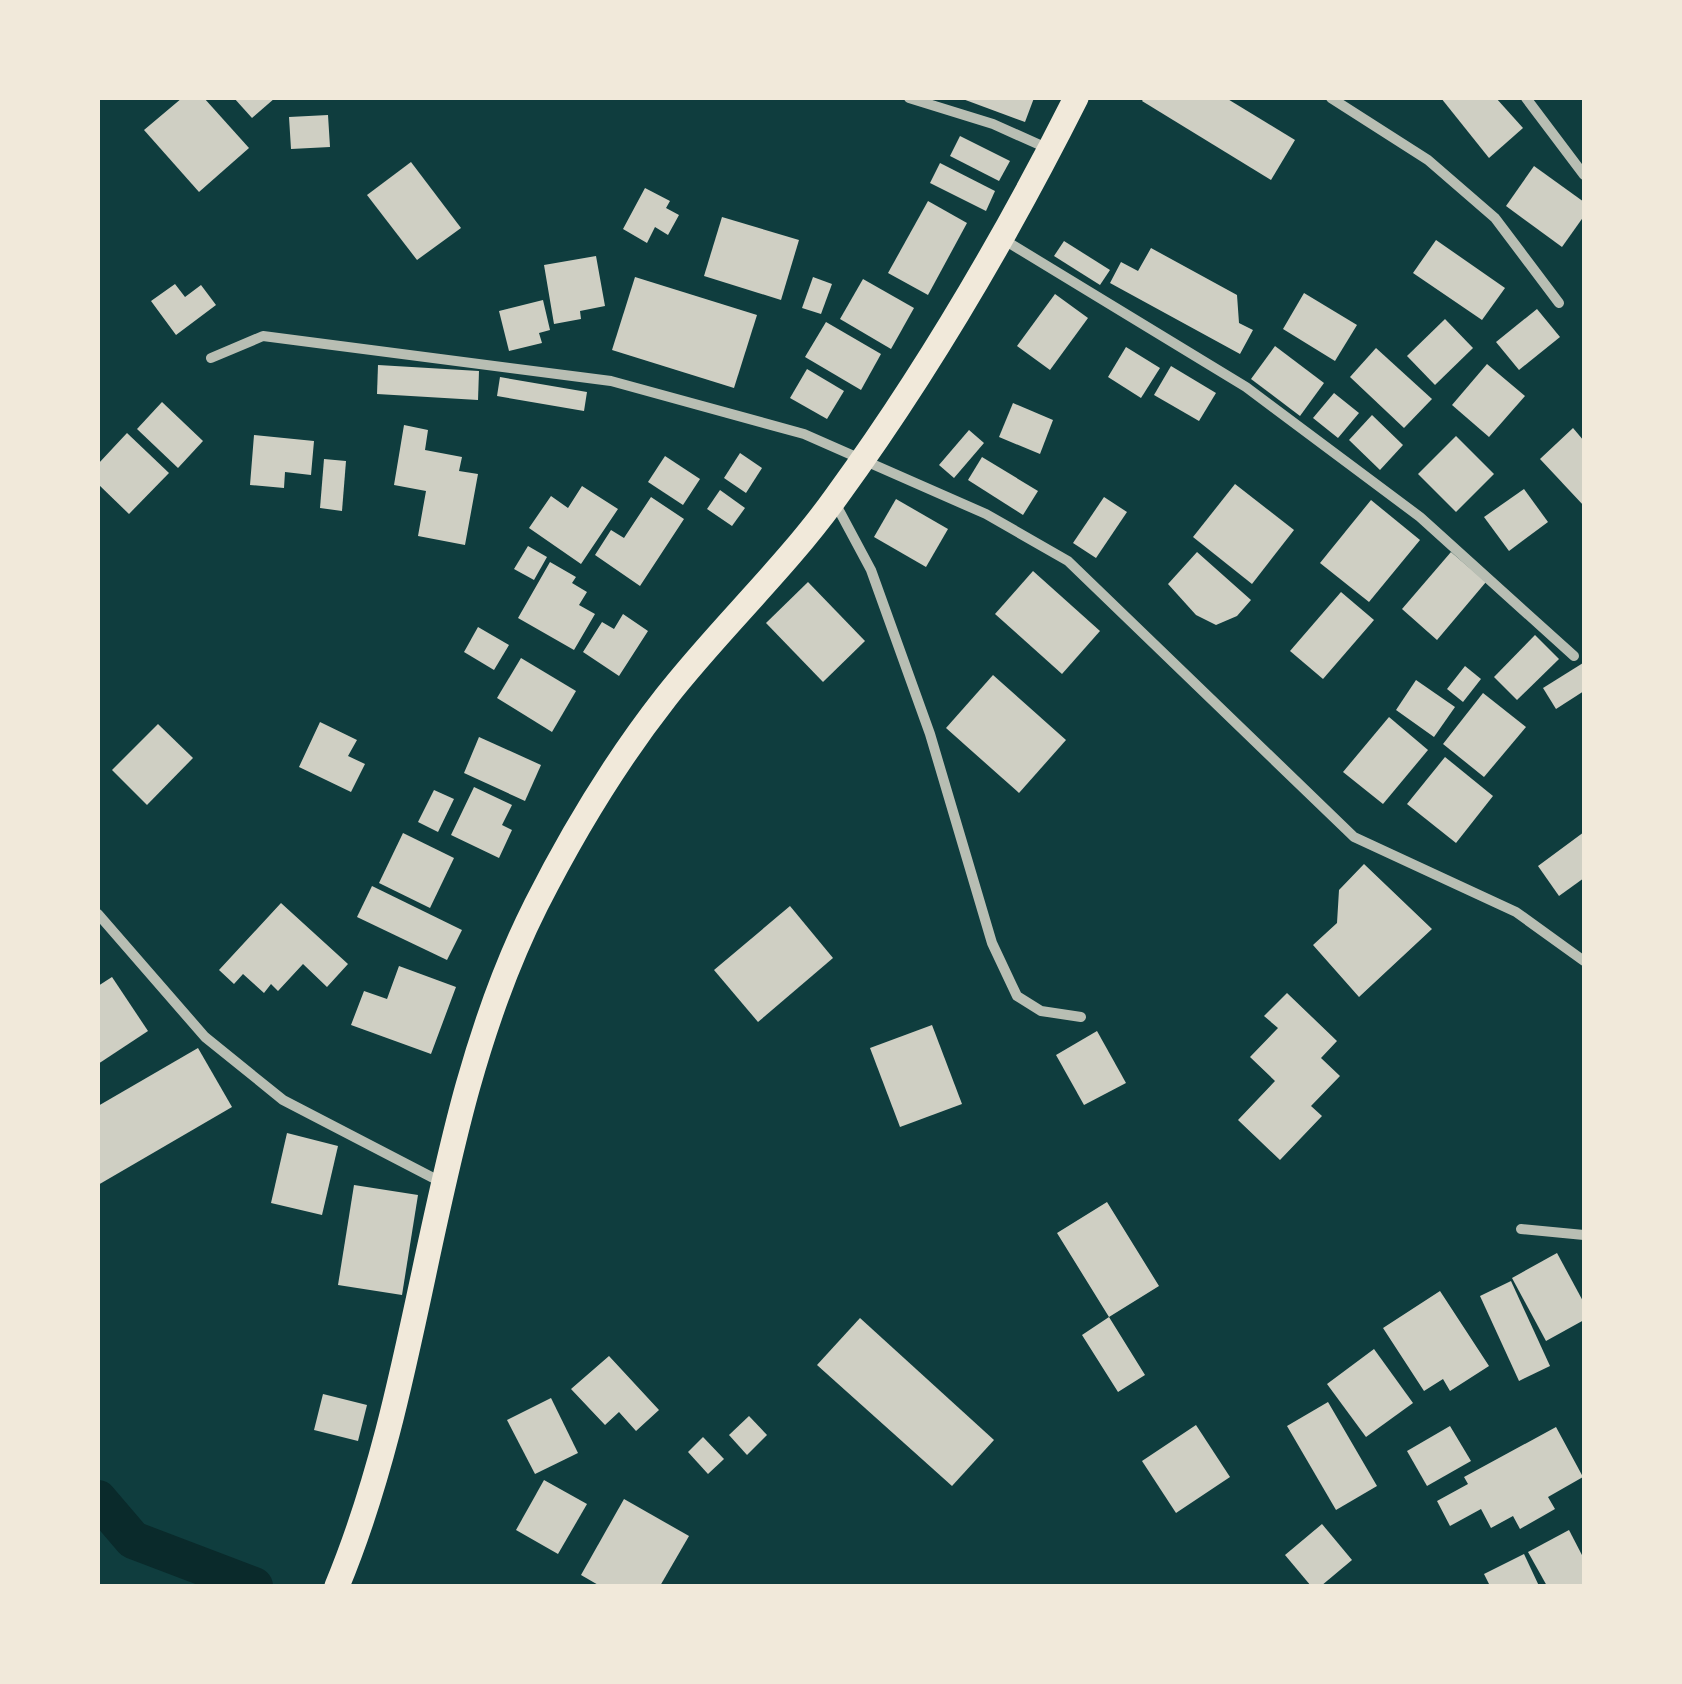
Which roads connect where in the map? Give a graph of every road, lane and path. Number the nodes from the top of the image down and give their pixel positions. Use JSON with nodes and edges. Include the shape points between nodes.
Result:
{"nodes":[{"id":1,"x":909,"y":98,"type":"edge"},
{"id":2,"x":1076,"y":98,"type":"edge"},
{"id":3,"x":1332,"y":98,"type":"edge"},
{"id":4,"x":1526,"y":98,"type":"edge"},
{"id":5,"x":939,"y":101,"type":"edge"},
{"id":6,"x":1050,"y":149,"type":"junction"},
{"id":7,"x":1584,"y":174,"type":"edge"},
{"id":8,"x":1000,"y":238,"type":"junction"},
{"id":9,"x":1560,"y":303,"type":"dead end"},
{"id":10,"x":211,"y":358,"type":"dead end"},
{"id":11,"x":863,"y":458,"type":"junction"},
{"id":12,"x":834,"y":501,"type":"junction"},
{"id":13,"x":1574,"y":656,"type":"dead end"},
{"id":14,"x":98,"y":914,"type":"edge"},
{"id":15,"x":1584,"y":961,"type":"edge"},
{"id":16,"x":1081,"y":1017,"type":"dead end"},
{"id":17,"x":441,"y":1182,"type":"junction"},
{"id":18,"x":1521,"y":1230,"type":"dead end"},
{"id":19,"x":1584,"y":1235,"type":"edge"},
{"id":20,"x":337,"y":1586,"type":"edge"}],
"edges":[{"from":1,"to":5,"type":"street"},
{"from":2,"to":6,"type":"main road"},
{"from":3,"to":9,"type":"street","via":[[1428,160],[1495,218]]},
{"from":4,"to":7,"type":"street"},
{"from":5,"to":6,"type":"street"},
{"from":6,"to":8,"type":"main road"},
{"from":8,"to":11,"type":"main road"},
{"from":8,"to":13,"type":"street","via":[[1246,386],[1420,517]]},
{"from":10,"to":11,"type":"street","via":[[263,336],[612,381],[804,434]]},
{"from":11,"to":12,"type":"main road"},
{"from":11,"to":15,"type":"street","via":[[986,514],[1068,562],[1354,837],[1516,912]]},
{"from":12,"to":16,"type":"street","via":[[872,570],[930,734],[992,944],[1017,996],[1041,1011]]},
{"from":12,"to":17,"type":"main road","via":[[665,698],[582,816],[485,1025]]},
{"from":14,"to":17,"type":"street","via":[[204,1038],[282,1100]]},
{"from":17,"to":20,"type":"main road","via":[[394,1418],[367,1514]]},
{"from":18,"to":19,"type":"street"}]}
